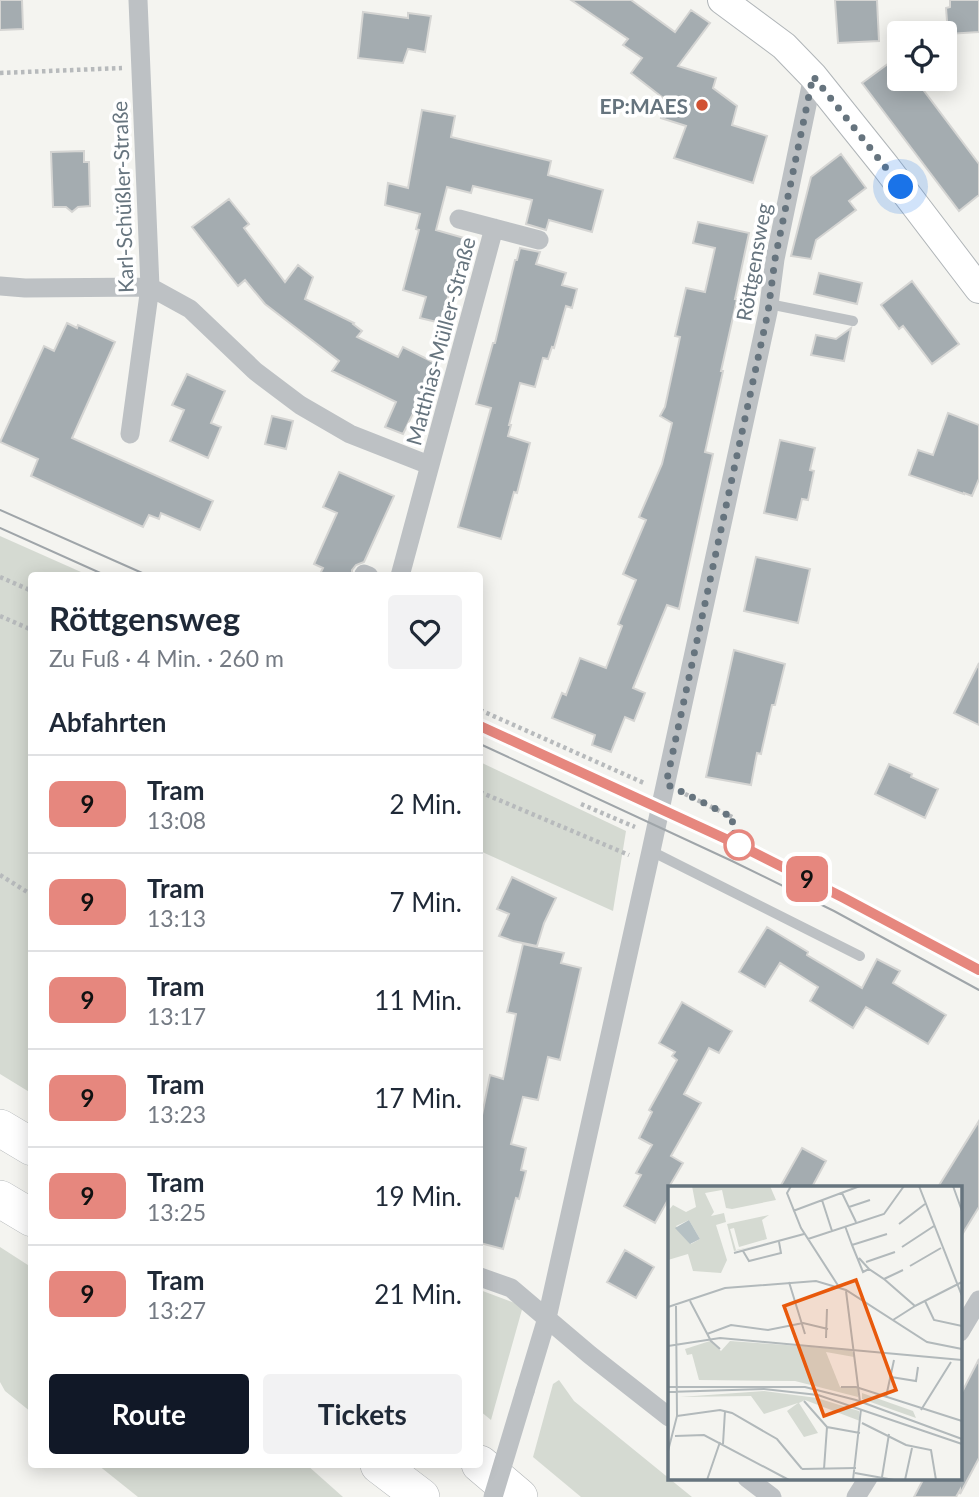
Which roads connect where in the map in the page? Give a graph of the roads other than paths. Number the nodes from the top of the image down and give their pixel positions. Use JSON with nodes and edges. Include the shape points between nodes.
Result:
{"nodes":[{"id":1,"x":138,"y":0,"type":"edge"},
{"id":2,"x":734,"y":4,"type":"edge"},
{"id":3,"x":813,"y":76,"type":"junction"},
{"id":4,"x":459,"y":219,"type":"dead end"},
{"id":5,"x":494,"y":229,"type":"junction"},
{"id":6,"x":539,"y":240,"type":"dead end"},
{"id":7,"x":0,"y":286,"type":"edge"},
{"id":8,"x":150,"y":287,"type":"junction"},
{"id":9,"x":979,"y":289,"type":"edge"},
{"id":10,"x":769,"y":304,"type":"junction"},
{"id":11,"x":853,"y":321,"type":"dead end"},
{"id":12,"x":130,"y":433,"type":"dead end"},
{"id":13,"x":429,"y":466,"type":"junction"},
{"id":14,"x":401,"y":572,"type":"edge"},
{"id":15,"x":652,"y":850,"type":"junction"},
{"id":16,"x":860,"y":956,"type":"dead end"},
{"id":17,"x":0,"y":1128,"type":"edge"},
{"id":18,"x":28,"y":1145,"type":"edge"},
{"id":19,"x":0,"y":1199,"type":"edge"},
{"id":20,"x":28,"y":1216,"type":"edge"},
{"id":21,"x":483,"y":1278,"type":"edge"},
{"id":22,"x":979,"y":1300,"type":"edge"},
{"id":23,"x":547,"y":1318,"type":"junction"},
{"id":24,"x":968,"y":1328,"type":"edge"},
{"id":25,"x":668,"y":1416,"type":"edge"},
{"id":26,"x":483,"y":1467,"type":"edge"},
{"id":27,"x":383,"y":1468,"type":"edge"},
{"id":28,"x":750,"y":1480,"type":"edge"},
{"id":29,"x":867,"y":1480,"type":"edge"},
{"id":30,"x":421,"y":1497,"type":"edge"},
{"id":31,"x":493,"y":1497,"type":"edge"},
{"id":32,"x":519,"y":1497,"type":"edge"},
{"id":33,"x":772,"y":1497,"type":"edge"},
{"id":34,"x":856,"y":1497,"type":"edge"}],
"edges":[{"from":1,"to":8,"type":"street","name":"Karl-Schüßler-Straße"},
{"from":2,"to":3,"type":"main road"},
{"from":3,"to":9,"type":"main road"},
{"from":3,"to":10,"type":"street","name":"Röttgensweg"},
{"from":4,"to":5,"type":"street","name":"Matthias-Müller-Straße"},
{"from":5,"to":6,"type":"street","name":"Matthias-Müller-Straße"},
{"from":5,"to":13,"type":"street","name":"Matthias-Müller-Straße"},
{"from":7,"to":8,"type":"street","name":"Matthias-Müller-Straße"},
{"from":8,"to":12,"type":"street","name":"Karl-Schüßler-Straße"},
{"from":8,"to":13,"type":"street","name":"Matthias-Müller-Straße","via":[[190,309],[300,405],[350,433]]},
{"from":10,"to":11,"type":"lane"},
{"from":10,"to":15,"type":"street","name":"Röttgensweg"},
{"from":13,"to":14,"type":"street","name":"Matthias-Müller-Straße"},
{"from":15,"to":16,"type":"lane"},
{"from":15,"to":23,"type":"street","name":"Röttgensweg"},
{"from":17,"to":18,"type":"highway"},
{"from":19,"to":20,"type":"highway"},
{"from":21,"to":23,"type":"street","via":[[511,1287]]},
{"from":22,"to":24,"type":"street"},
{"from":23,"to":25,"type":"street"},
{"from":23,"to":31,"type":"street","name":"Röttgensweg","bridge":true},
{"from":26,"to":32,"type":"highway"},
{"from":27,"to":30,"type":"highway"},
{"from":28,"to":33,"type":"street"},
{"from":29,"to":34,"type":"street"}]}
